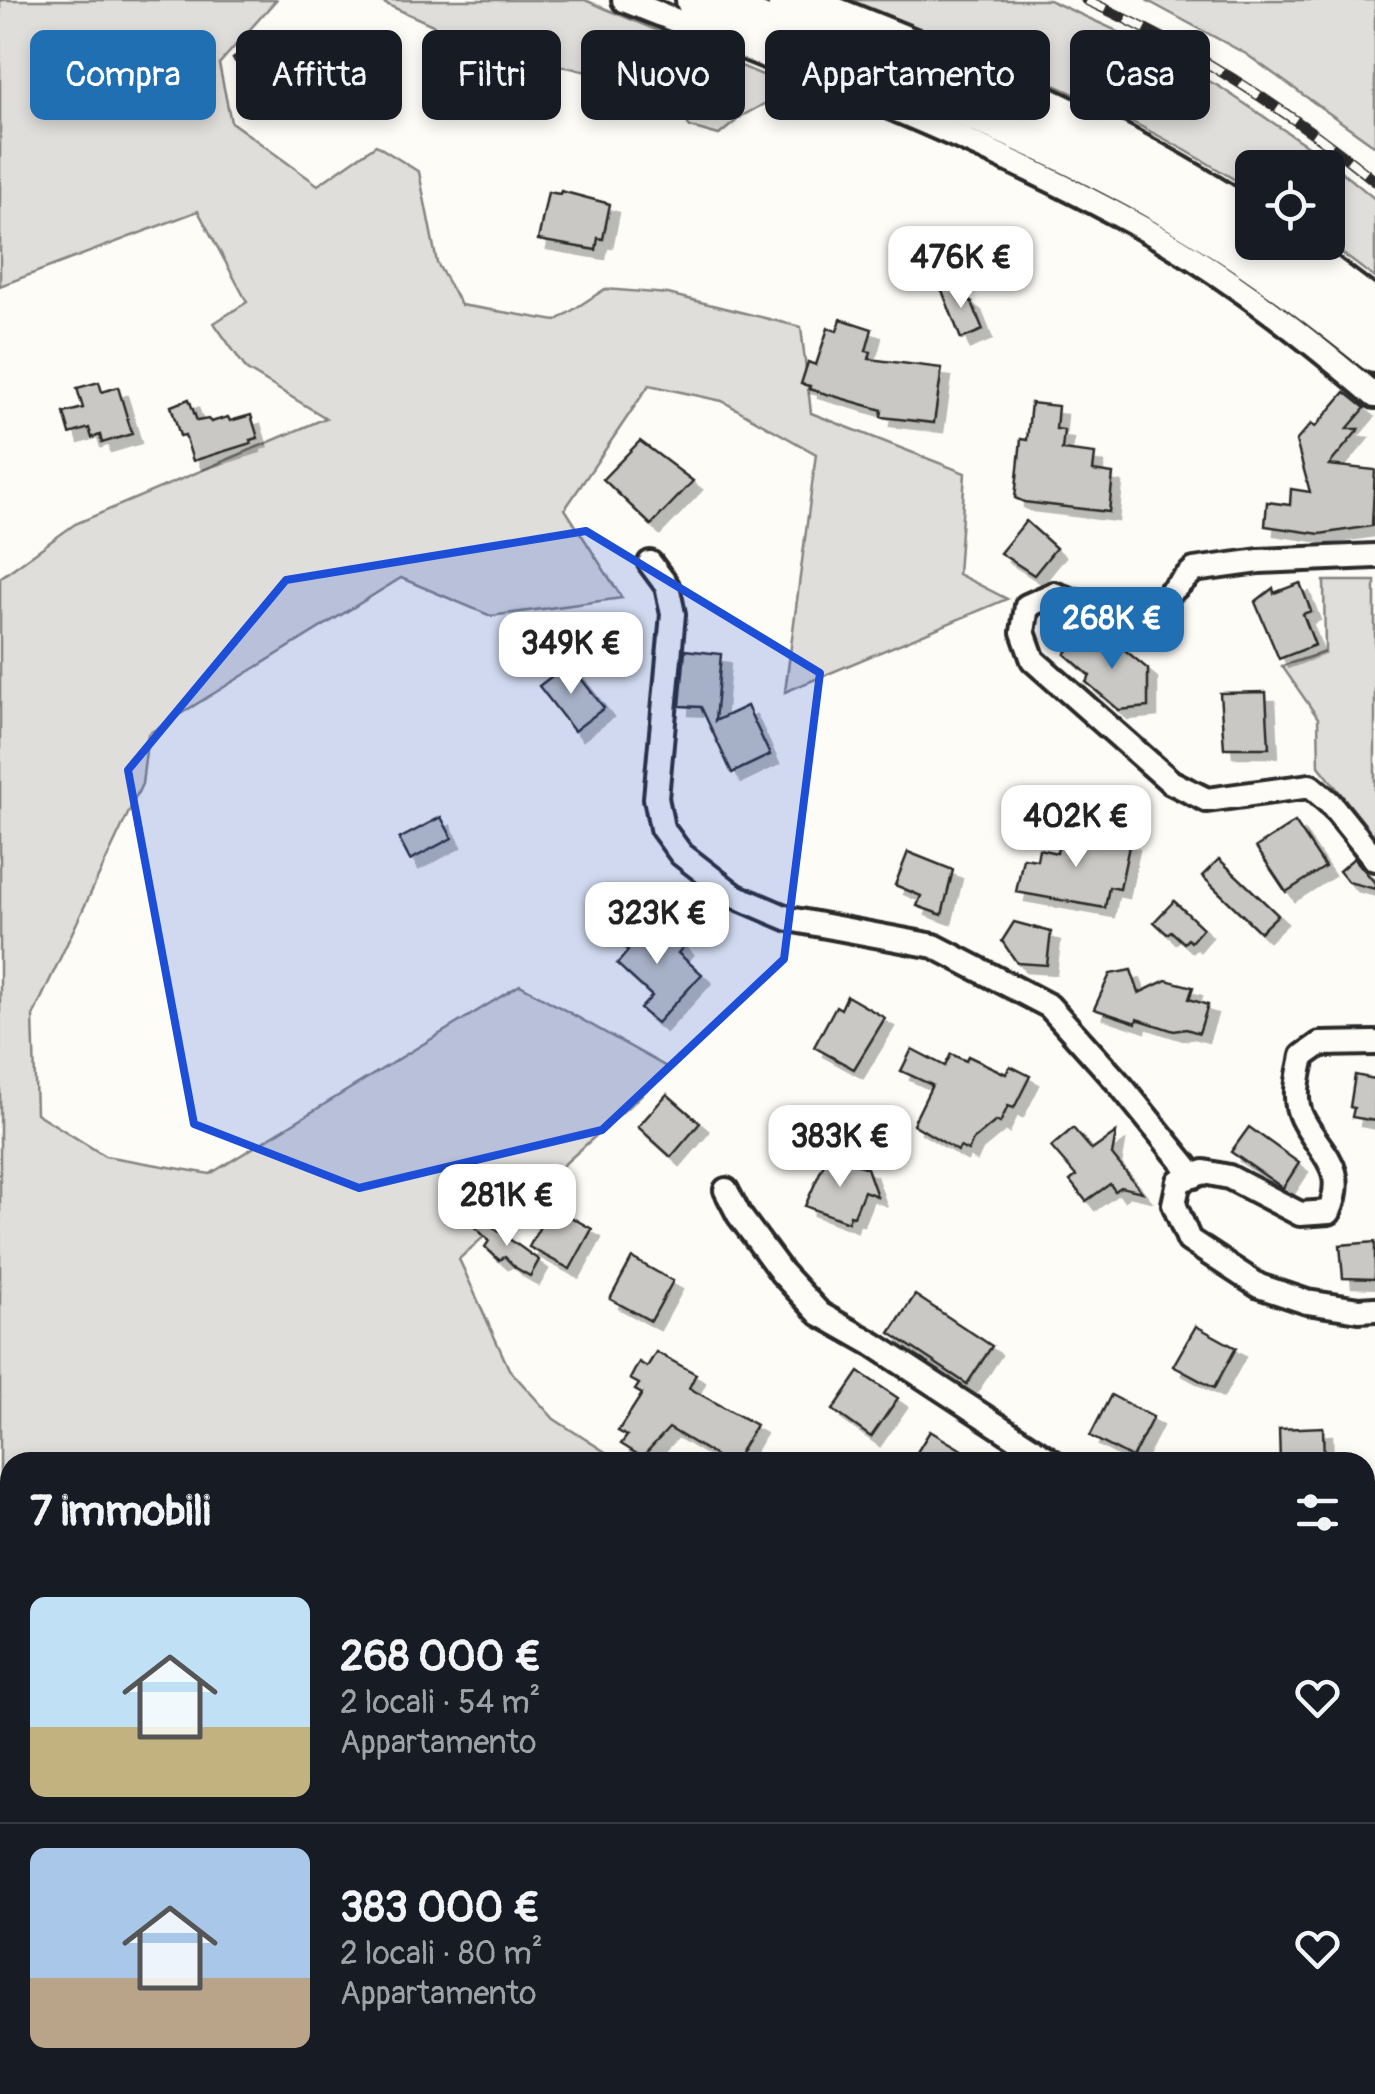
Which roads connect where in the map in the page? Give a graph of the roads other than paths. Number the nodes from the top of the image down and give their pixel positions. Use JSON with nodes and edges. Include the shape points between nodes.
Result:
{"nodes":[{"id":1,"x":624,"y":0,"type":"edge"},
{"id":2,"x":697,"y":0,"type":"edge"},
{"id":3,"x":788,"y":0,"type":"edge"},
{"id":4,"x":1235,"y":213,"type":"edge"},
{"id":5,"x":1306,"y":260,"type":"edge"},
{"id":6,"x":1375,"y":312,"type":"edge"},
{"id":7,"x":1375,"y":352,"type":"edge"},
{"id":8,"x":1375,"y":396,"type":"edge"},
{"id":9,"x":1375,"y":556,"type":"edge"},
{"id":10,"x":650,"y":564,"type":"dead end"},
{"id":11,"x":1375,"y":859,"type":"edge"},
{"id":12,"x":1375,"y":1043,"type":"edge"},
{"id":13,"x":1194,"y":1176,"type":"junction"},
{"id":14,"x":726,"y":1190,"type":"dead end"},
{"id":15,"x":1375,"y":1309,"type":"edge"},
{"id":16,"x":1038,"y":1452,"type":"edge"}],
"edges":[{"from":1,"to":8,"type":"street","via":[[886,105],[1073,192],[1246,294]]},
{"from":2,"to":7,"type":"highway","via":[[944,98],[1120,181],[1259,263]]},
{"from":3,"to":4,"type":"highway","via":[[1060,115]]},
{"from":5,"to":6,"type":"highway"},
{"from":9,"to":11,"type":"street","via":[[1194,570],[1162,602],[1115,616],[1054,594],[1027,606],[1023,632],[1033,660],[1171,782],[1206,800],[1310,786]]},
{"from":10,"to":13,"type":"street","via":[[674,614],[656,798],[662,828],[681,854],[735,896],[788,919],[934,946],[1049,1006]]},
{"from":12,"to":13,"type":"street","via":[[1320,1044],[1303,1056],[1296,1089],[1301,1117],[1335,1170],[1330,1212],[1300,1214],[1229,1177]]},
{"from":13,"to":15,"type":"street","via":[[1179,1181],[1174,1204],[1189,1240],[1259,1286],[1307,1302]]},
{"from":14,"to":16,"type":"street","via":[[738,1215],[820,1314]]}]}
